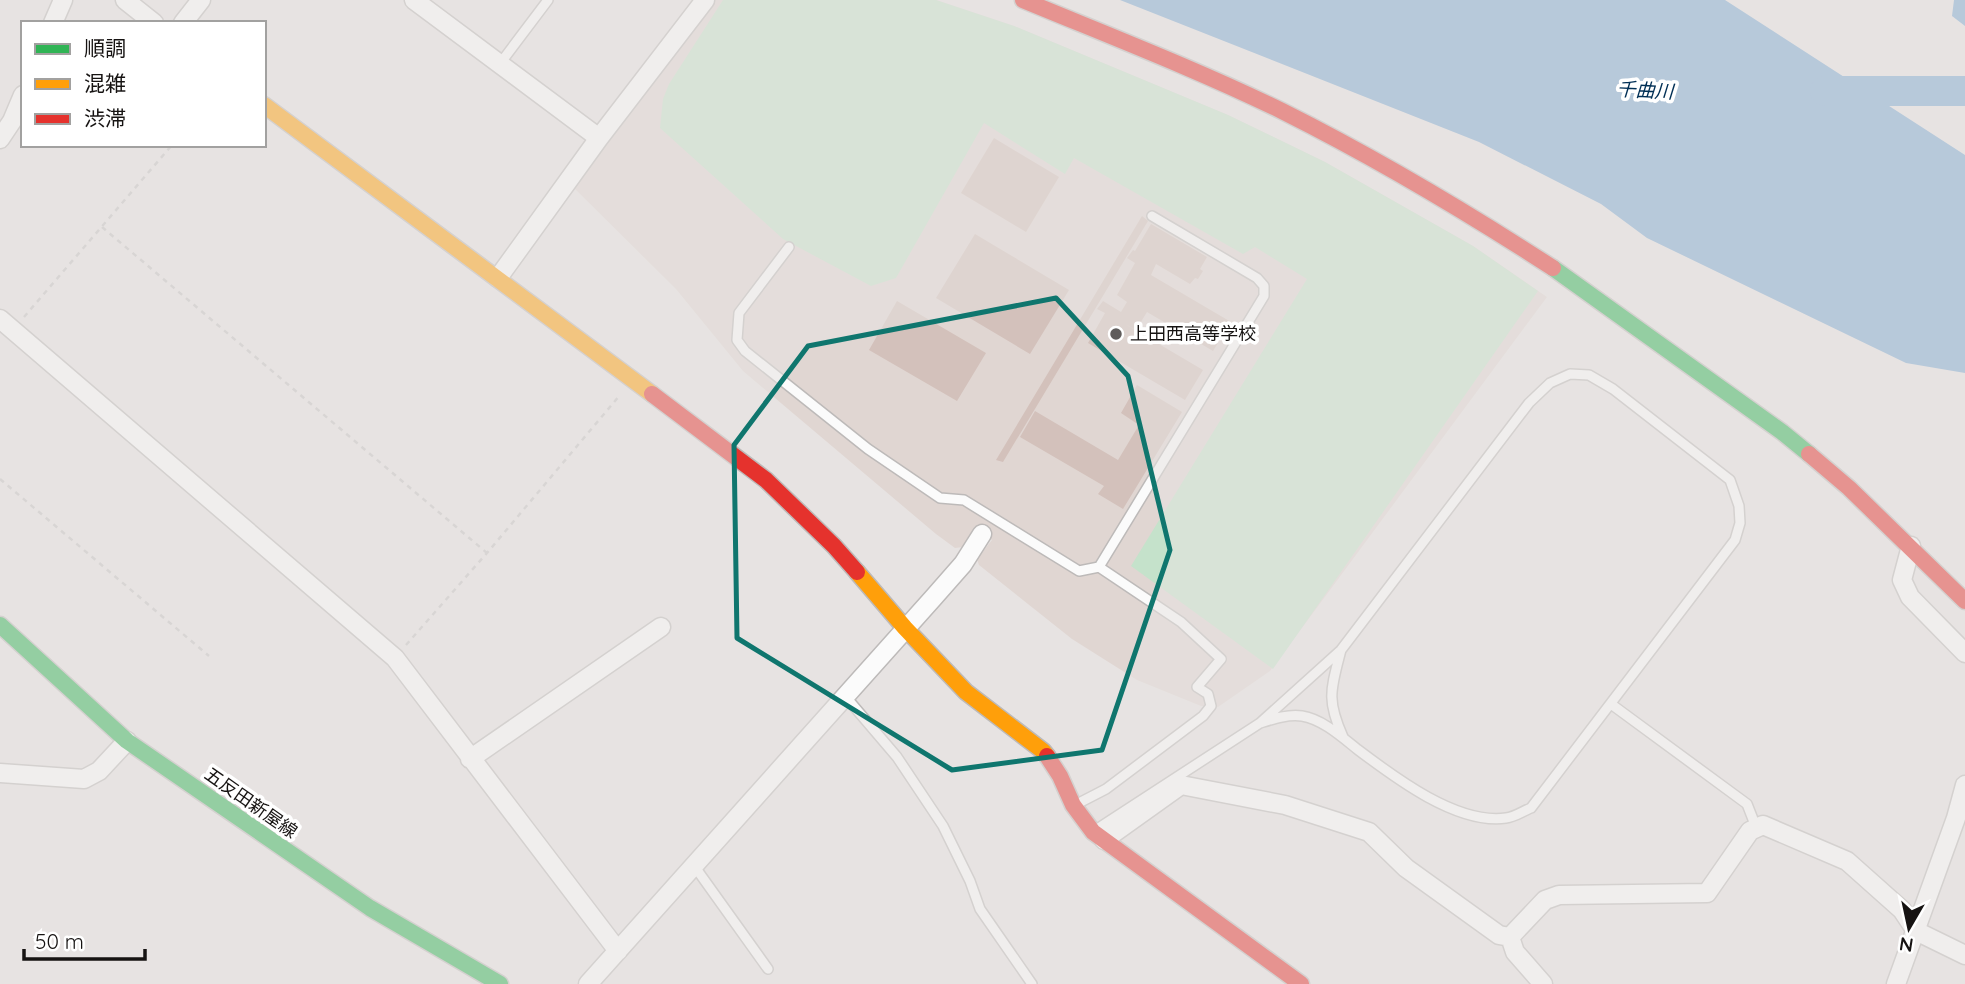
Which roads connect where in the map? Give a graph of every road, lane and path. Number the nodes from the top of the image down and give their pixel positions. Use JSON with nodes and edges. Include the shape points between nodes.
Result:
{"nodes":[{"id":1,"x":63,"y":0,"type":"edge"},
{"id":2,"x":125,"y":0,"type":"edge"},
{"id":3,"x":201,"y":0,"type":"edge"},
{"id":4,"x":414,"y":0,"type":"edge"},
{"id":5,"x":548,"y":0,"type":"edge"},
{"id":6,"x":705,"y":0,"type":"edge"},
{"id":7,"x":1023,"y":0,"type":"edge"},
{"id":8,"x":54,"y":21,"type":"edge"},
{"id":9,"x":151,"y":21,"type":"edge"},
{"id":10,"x":185,"y":21,"type":"edge"},
{"id":11,"x":499,"y":65,"type":"junction"},
{"id":12,"x":21,"y":99,"type":"edge"},
{"id":13,"x":266,"y":106,"type":"edge"},
{"id":14,"x":599,"y":138,"type":"junction"},
{"id":15,"x":0,"y":139,"type":"edge"},
{"id":16,"x":170,"y":147,"type":"edge"},
{"id":17,"x":1152,"y":216,"type":"dead end"},
{"id":18,"x":102,"y":227,"type":"junction"},
{"id":19,"x":789,"y":247,"type":"dead end"},
{"id":20,"x":498,"y":278,"type":"junction"},
{"id":21,"x":6,"y":325,"type":"edge"},
{"id":22,"x":632,"y":380,"type":"junction"},
{"id":23,"x":0,"y":479,"type":"edge"},
{"id":24,"x":995,"y":518,"type":"junction"},
{"id":25,"x":982,"y":534,"type":"joint"},
{"id":26,"x":1910,"y":547,"type":"junction"},
{"id":27,"x":487,"y":553,"type":"junction"},
{"id":28,"x":1099,"y":567,"type":"junction"},
{"id":29,"x":1965,"y":601,"type":"edge"},
{"id":30,"x":0,"y":625,"type":"edge"},
{"id":31,"x":661,"y":627,"type":"dead end"},
{"id":32,"x":905,"y":628,"type":"junction"},
{"id":33,"x":1341,"y":650,"type":"junction"},
{"id":34,"x":1965,"y":653,"type":"edge"},
{"id":35,"x":209,"y":656,"type":"dead end"},
{"id":36,"x":395,"y":658,"type":"junction"},
{"id":37,"x":845,"y":695,"type":"junction"},
{"id":38,"x":1611,"y":704,"type":"junction"},
{"id":39,"x":1259,"y":723,"type":"junction"},
{"id":40,"x":1344,"y":738,"type":"junction"},
{"id":41,"x":127,"y":741,"type":"junction"},
{"id":42,"x":470,"y":759,"type":"junction"},
{"id":43,"x":0,"y":773,"type":"edge"},
{"id":44,"x":1965,"y":785,"type":"edge"},
{"id":45,"x":1073,"y":806,"type":"junction"},
{"id":46,"x":1961,"y":819,"type":"edge"},
{"id":47,"x":1756,"y":827,"type":"junction"},
{"id":48,"x":1098,"y":836,"type":"junction"},
{"id":49,"x":695,"y":867,"type":"junction"},
{"id":50,"x":1916,"y":931,"type":"junction"},
{"id":51,"x":1510,"y":937,"type":"junction"},
{"id":52,"x":618,"y":951,"type":"junction"},
{"id":53,"x":1965,"y":955,"type":"edge"},
{"id":54,"x":768,"y":969,"type":"dead end"},
{"id":55,"x":500,"y":984,"type":"edge"},
{"id":56,"x":588,"y":984,"type":"edge"},
{"id":57,"x":1032,"y":984,"type":"edge"},
{"id":58,"x":1301,"y":984,"type":"edge"},
{"id":59,"x":1543,"y":984,"type":"edge"},
{"id":60,"x":1896,"y":984,"type":"edge"}],
"edges":[{"from":1,"to":8,"type":"street"},
{"from":2,"to":9,"type":"street"},
{"from":3,"to":10,"type":"street"},
{"from":4,"to":11,"type":"street"},
{"from":5,"to":11,"type":"lane"},
{"from":6,"to":14,"type":"street"},
{"from":7,"to":26,"type":"street","via":[[1269,105],[1470,214],[1782,432]]},
{"from":11,"to":14,"type":"street"},
{"from":12,"to":15,"type":"street"},
{"from":13,"to":20,"type":"street"},
{"from":14,"to":20,"type":"street"},
{"from":16,"to":18,"type":"path"},
{"from":17,"to":28,"type":"lane","via":[[1257,278],[1264,286],[1264,296]]},
{"from":18,"to":21,"type":"path"},
{"from":18,"to":27,"type":"path"},
{"from":19,"to":24,"type":"lane","via":[[739,313],[737,340],[745,351],[868,449],[940,498],[964,500]]},
{"from":20,"to":22,"type":"street"},
{"from":21,"to":36,"type":"street"},
{"from":22,"to":27,"type":"path"},
{"from":22,"to":32,"type":"street","via":[[766,480],[834,546]]},
{"from":23,"to":35,"type":"path"},
{"from":24,"to":25,"type":"lane"},
{"from":24,"to":28,"type":"lane","via":[[1079,571]]},
{"from":25,"to":32,"type":"street","via":[[963,564]]},
{"from":26,"to":29,"type":"street"},
{"from":26,"to":34,"type":"street","via":[[1902,580],[1910,597]]},
{"from":27,"to":36,"type":"path"},
{"from":28,"to":45,"type":"lane","via":[[1181,622],[1221,659],[1197,687],[1208,694],[1211,706],[1203,716],[1106,789]]},
{"from":30,"to":41,"type":"street","name":"五反田新屋線"},
{"from":31,"to":42,"type":"street"},
{"from":32,"to":37,"type":"street"},
{"from":32,"to":45,"type":"street","via":[[966,692],[1043,751]]},
{"from":33,"to":38,"type":"lane","via":[[1529,404],[1550,383],[1570,374],[1589,374],[1730,480],[1740,523],[1723,557]]},
{"from":33,"to":39,"type":"lane"},
{"from":33,"to":40,"type":"lane","via":[[1331,703]]},
{"from":36,"to":42,"type":"street"},
{"from":37,"to":49,"type":"street"},
{"from":37,"to":57,"type":"lane","via":[[897,757],[943,826],[980,909]]},
{"from":38,"to":40,"type":"lane","via":[[1531,808],[1508,818],[1448,807]]},
{"from":38,"to":47,"type":"lane","via":[[1747,804]]},
{"from":39,"to":40,"type":"lane","via":[[1302,716]]},
{"from":39,"to":48,"type":"lane"},
{"from":41,"to":43,"type":"street","via":[[99,771],[84,779]]},
{"from":41,"to":55,"type":"street","name":"五反田新屋線","via":[[370,908]]},
{"from":42,"to":52,"type":"street"},
{"from":44,"to":46,"type":"street"},
{"from":45,"to":48,"type":"street"},
{"from":46,"to":50,"type":"street"},
{"from":47,"to":50,"type":"street","via":[[1763,825],[1847,861],[1902,910]]},
{"from":47,"to":51,"type":"street","via":[[1707,893],[1559,895],[1545,900]]},
{"from":48,"to":51,"type":"street","via":[[1181,785],[1285,805],[1369,832],[1406,868],[1499,935]]},
{"from":48,"to":58,"type":"street"},
{"from":49,"to":52,"type":"street"},
{"from":49,"to":54,"type":"lane"},
{"from":50,"to":53,"type":"street"},
{"from":50,"to":60,"type":"street"},
{"from":51,"to":59,"type":"street","via":[[1515,953]]},
{"from":52,"to":56,"type":"street"}]}
